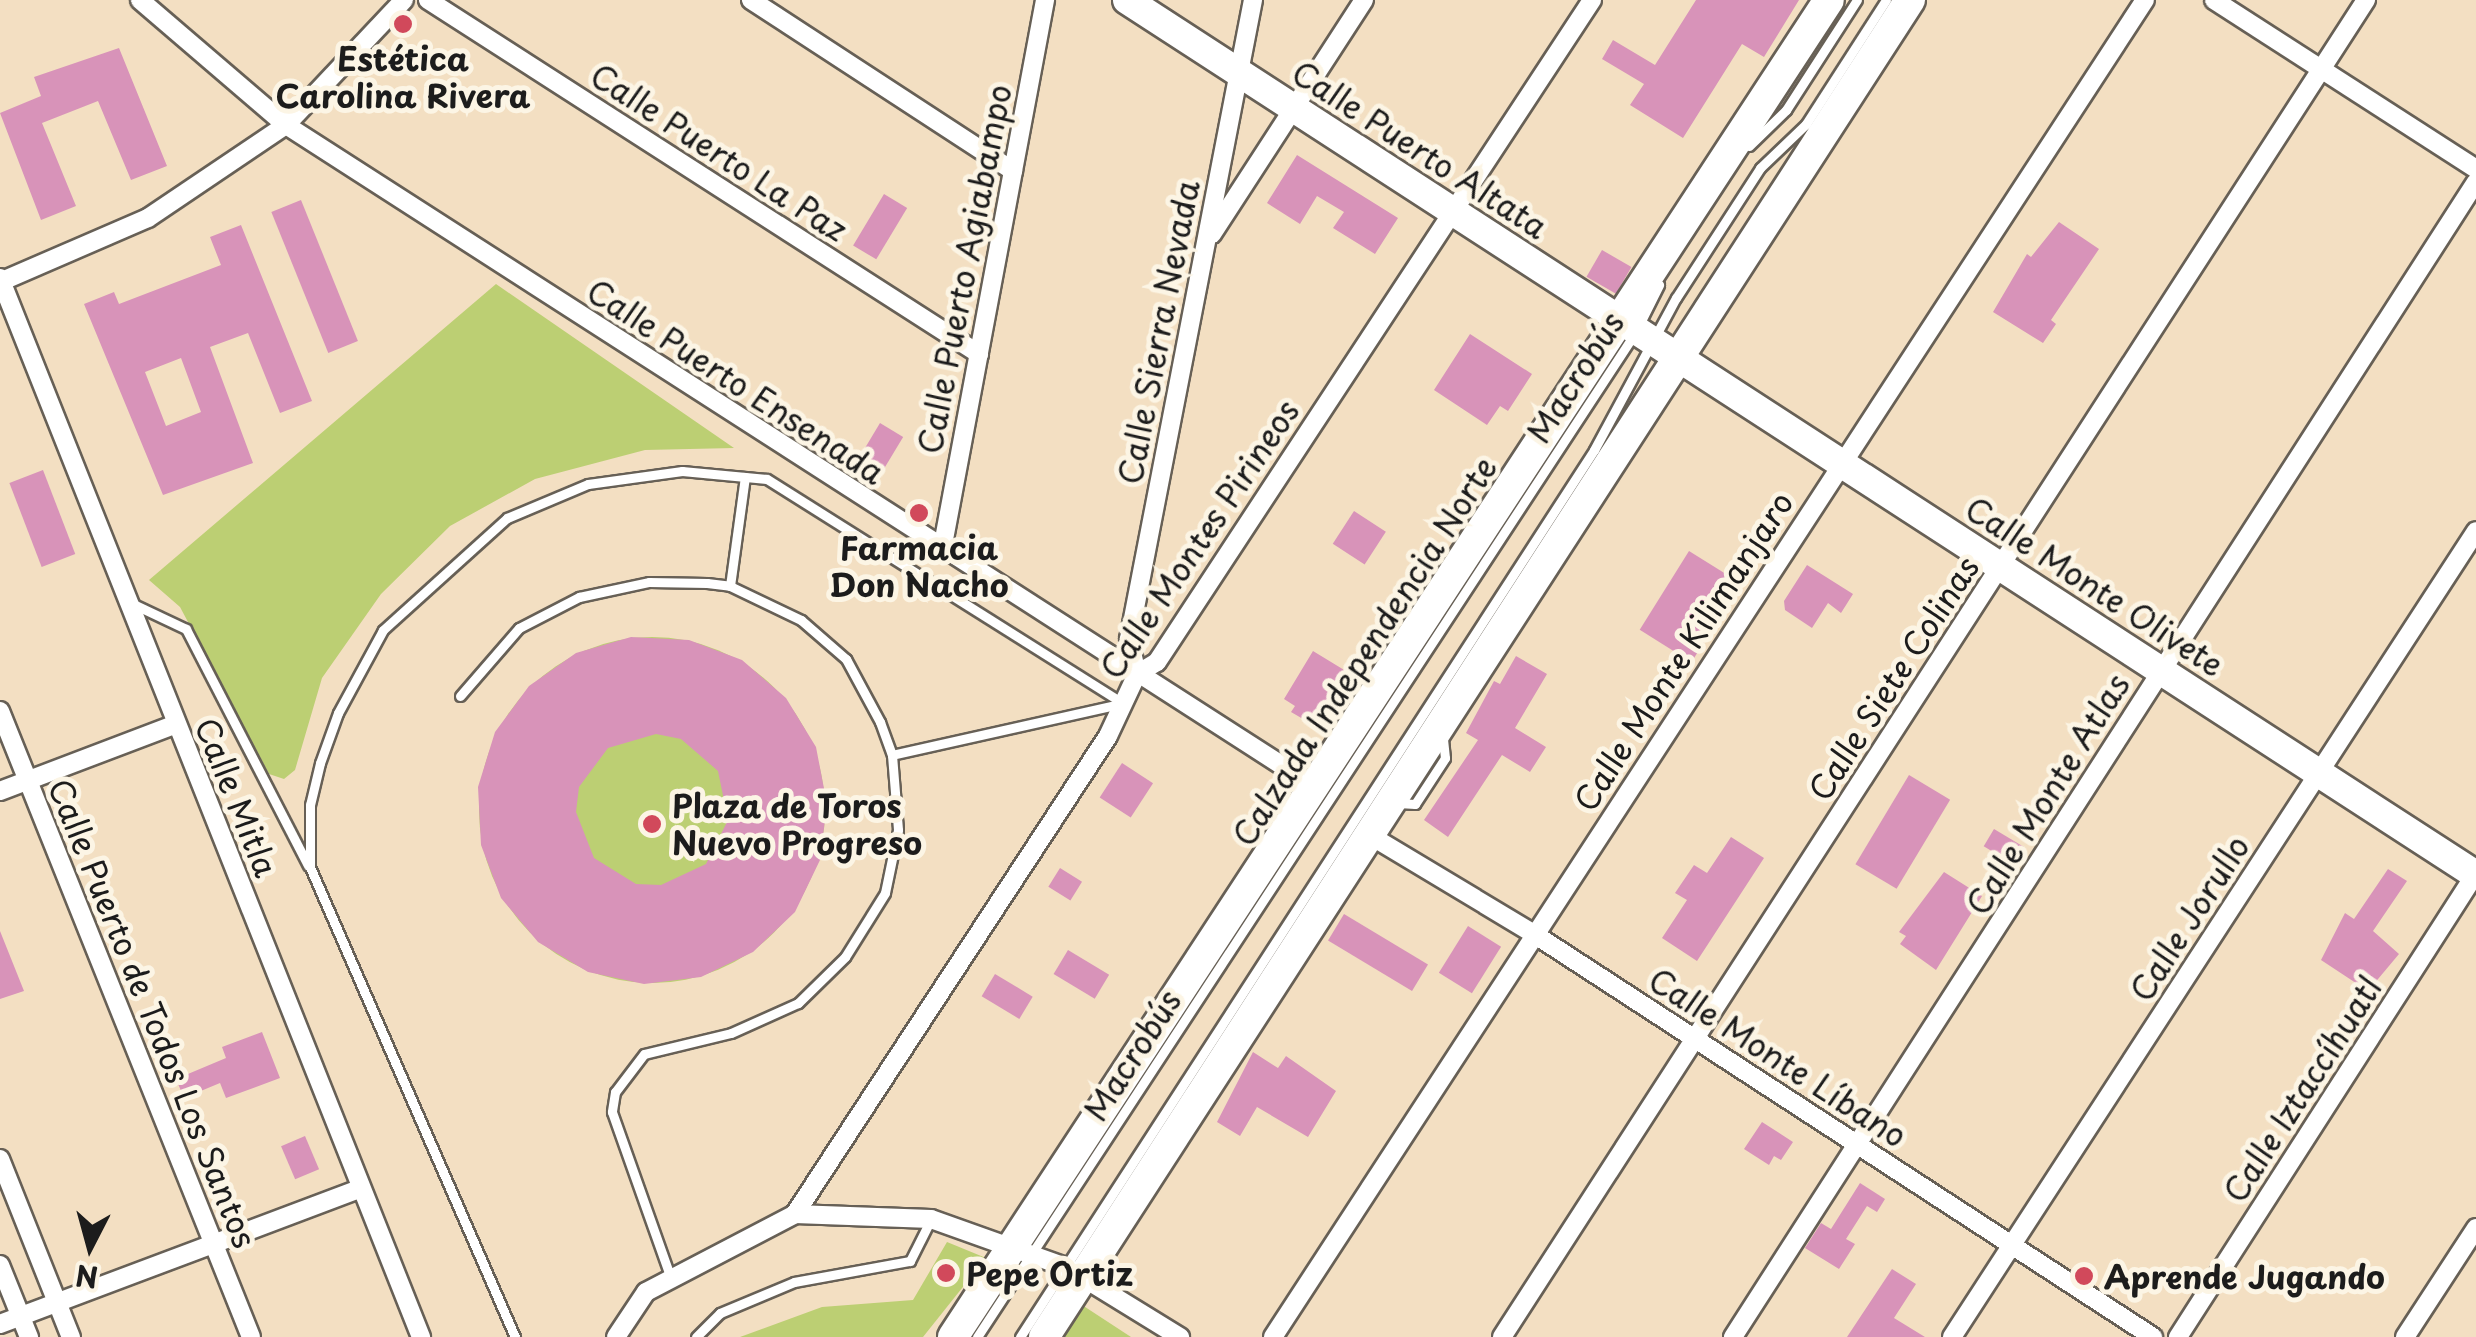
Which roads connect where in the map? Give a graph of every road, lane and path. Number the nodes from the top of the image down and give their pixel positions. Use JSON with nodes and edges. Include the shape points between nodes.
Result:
{"nodes":[{"id":1,"x":140,"y":0,"type":"edge"},
{"id":2,"x":404,"y":0,"type":"edge"},
{"id":3,"x":428,"y":0,"type":"edge"},
{"id":4,"x":751,"y":0,"type":"edge"},
{"id":5,"x":1045,"y":0,"type":"edge"},
{"id":6,"x":1127,"y":0,"type":"edge"},
{"id":7,"x":1253,"y":0,"type":"edge"},
{"id":8,"x":1364,"y":0,"type":"edge"},
{"id":9,"x":1592,"y":0,"type":"edge"},
{"id":10,"x":1829,"y":0,"type":"edge"},
{"id":11,"x":1857,"y":0,"type":"edge"},
{"id":12,"x":1886,"y":0,"type":"edge"},
{"id":13,"x":1910,"y":0,"type":"edge"},
{"id":14,"x":2145,"y":0,"type":"edge"},
{"id":15,"x":2214,"y":0,"type":"edge"},
{"id":16,"x":2366,"y":0,"type":"edge"},
{"id":17,"x":2321,"y":69,"type":"junction"},
{"id":18,"x":1239,"y":72,"type":"junction"},
{"id":19,"x":1294,"y":108,"type":"junction"},
{"id":20,"x":286,"y":125,"type":"junction"},
{"id":21,"x":2476,"y":169,"type":"edge"},
{"id":22,"x":1013,"y":171,"type":"junction"},
{"id":23,"x":2476,"y":182,"type":"edge"},
{"id":24,"x":1455,"y":212,"type":"junction"},
{"id":25,"x":1206,"y":244,"type":"junction"},
{"id":26,"x":0,"y":280,"type":"edge"},
{"id":27,"x":1645,"y":339,"type":"junction"},
{"id":28,"x":979,"y":354,"type":"junction"},
{"id":29,"x":1841,"y":463,"type":"junction"},
{"id":30,"x":745,"y":477,"type":"junction"},
{"id":31,"x":2476,"y":531,"type":"edge"},
{"id":32,"x":942,"y":550,"type":"junction"},
{"id":33,"x":2000,"y":566,"type":"junction"},
{"id":34,"x":730,"y":586,"type":"junction"},
{"id":35,"x":128,"y":602,"type":"junction"},
{"id":36,"x":2161,"y":671,"type":"junction"},
{"id":37,"x":1137,"y":674,"type":"junction"},
{"id":38,"x":460,"y":696,"type":"dead end"},
{"id":39,"x":1123,"y":703,"type":"junction"},
{"id":40,"x":0,"y":711,"type":"edge"},
{"id":41,"x":176,"y":724,"type":"junction"},
{"id":42,"x":892,"y":755,"type":"junction"},
{"id":43,"x":2319,"y":773,"type":"junction"},
{"id":44,"x":28,"y":780,"type":"junction"},
{"id":45,"x":1317,"y":788,"type":"junction"},
{"id":46,"x":0,"y":791,"type":"edge"},
{"id":47,"x":1366,"y":833,"type":"junction"},
{"id":48,"x":310,"y":867,"type":"junction"},
{"id":49,"x":2476,"y":874,"type":"edge"},
{"id":50,"x":1534,"y":934,"type":"junction"},
{"id":51,"x":1695,"y":1038,"type":"junction"},
{"id":52,"x":1859,"y":1146,"type":"junction"},
{"id":53,"x":0,"y":1158,"type":"edge"},
{"id":54,"x":360,"y":1189,"type":"junction"},
{"id":55,"x":795,"y":1214,"type":"junction"},
{"id":56,"x":931,"y":1218,"type":"junction"},
{"id":57,"x":2476,"y":1228,"type":"edge"},
{"id":58,"x":214,"y":1244,"type":"junction"},
{"id":59,"x":2012,"y":1245,"type":"junction"},
{"id":60,"x":1025,"y":1250,"type":"junction"},
{"id":61,"x":0,"y":1265,"type":"edge"},
{"id":62,"x":1074,"y":1272,"type":"junction"},
{"id":63,"x":671,"y":1279,"type":"junction"},
{"id":64,"x":58,"y":1303,"type":"junction"},
{"id":65,"x":20,"y":1317,"type":"junction"},
{"id":66,"x":0,"y":1324,"type":"edge"},
{"id":67,"x":28,"y":1337,"type":"edge"},
{"id":68,"x":71,"y":1337,"type":"edge"},
{"id":69,"x":251,"y":1337,"type":"edge"},
{"id":70,"x":421,"y":1337,"type":"edge"},
{"id":71,"x":515,"y":1337,"type":"edge"},
{"id":72,"x":616,"y":1337,"type":"edge"},
{"id":73,"x":696,"y":1337,"type":"edge"},
{"id":74,"x":953,"y":1337,"type":"edge"},
{"id":75,"x":977,"y":1337,"type":"edge"},
{"id":76,"x":1020,"y":1337,"type":"edge"},
{"id":77,"x":1044,"y":1337,"type":"edge"},
{"id":78,"x":1180,"y":1337,"type":"edge"},
{"id":79,"x":1273,"y":1337,"type":"edge"},
{"id":80,"x":1502,"y":1337,"type":"edge"},
{"id":81,"x":1733,"y":1337,"type":"edge"},
{"id":82,"x":1952,"y":1337,"type":"edge"},
{"id":83,"x":2152,"y":1337,"type":"edge"},
{"id":84,"x":2178,"y":1337,"type":"edge"},
{"id":85,"x":2405,"y":1337,"type":"edge"}],
"edges":[{"from":1,"to":20,"type":"street","name":"Calle Puerto Ensenada"},
{"from":2,"to":20,"type":"street"},
{"from":3,"to":28,"type":"street","name":"Calle Puerto La Paz"},
{"from":4,"to":22,"type":"street"},
{"from":5,"to":22,"type":"street","name":"Calle Puerto Agiabampo"},
{"from":6,"to":18,"type":"street","name":"Calle Puerto Altata"},
{"from":7,"to":18,"type":"street","name":"Calle Sierra Nevada"},
{"from":8,"to":19,"type":"street"},
{"from":9,"to":24,"type":"street","name":"Calle Montes Pirineos"},
{"from":10,"to":27,"type":"main road","name":"Calzada Independencia Norte"},
{"from":11,"to":27,"type":"lane","name":"Macrobús","via":[[1786,110],[1744,151]]},
{"from":12,"to":27,"type":"lane","name":"Macrobús","via":[[1806,124],[1760,168]]},
{"from":13,"to":27,"type":"main road","name":"Calzada Independencia Norte"},
{"from":14,"to":29,"type":"street","name":"Calle Monte Kilimanjaro"},
{"from":15,"to":17,"type":"street"},
{"from":16,"to":17,"type":"street","name":"Calle Siete Colinas"},
{"from":17,"to":21,"type":"street"},
{"from":17,"to":33,"type":"street","name":"Calle Siete Colinas"},
{"from":18,"to":19,"type":"street","name":"Calle Puerto Altata"},
{"from":18,"to":25,"type":"street","name":"Calle Sierra Nevada"},
{"from":19,"to":24,"type":"street","name":"Calle Puerto Altata"},
{"from":19,"to":25,"type":"street"},
{"from":20,"to":26,"type":"street","via":[[148,218]]},
{"from":20,"to":32,"type":"street","name":"Calle Puerto Ensenada"},
{"from":22,"to":28,"type":"street","name":"Calle Puerto Agiabampo"},
{"from":23,"to":36,"type":"street","name":"Calle Monte Atlas"},
{"from":24,"to":27,"type":"street","name":"Calle Puerto Altata"},
{"from":24,"to":37,"type":"street","name":"Calle Montes Pirineos","via":[[1157,662]]},
{"from":25,"to":37,"type":"street","name":"Calle Sierra Nevada","via":[[1129,640]]},
{"from":26,"to":35,"type":"street","name":"Calle Mitla"},
{"from":27,"to":29,"type":"street","name":"Calle Monte Olivete"},
{"from":27,"to":45,"type":"main road","name":"Calzada Independencia Norte"},
{"from":27,"to":47,"type":"main road","name":"Calzada Independencia Norte","via":[[1440,720]]},
{"from":27,"to":60,"type":"lane","name":"Macrobús"},
{"from":27,"to":62,"type":"lane","name":"Macrobús","via":[[1594,450]]},
{"from":28,"to":32,"type":"street","name":"Calle Puerto Agiabampo"},
{"from":29,"to":33,"type":"street","name":"Calle Monte Olivete"},
{"from":29,"to":50,"type":"street","name":"Calle Monte Kilimanjaro"},
{"from":30,"to":34,"type":"lane"},
{"from":30,"to":39,"type":"lane","via":[[766,480]]},
{"from":30,"to":48,"type":"lane","via":[[682,471],[588,484],[506,518],[443,570],[382,630],[338,712],[310,805]]},
{"from":31,"to":43,"type":"street","name":"Calle Jorullo"},
{"from":32,"to":37,"type":"street","name":"Calle Puerto Ensenada"},
{"from":33,"to":36,"type":"street","name":"Calle Monte Olivete"},
{"from":33,"to":51,"type":"street","name":"Calle Siete Colinas"},
{"from":34,"to":38,"type":"lane","via":[[650,582],[579,597],[519,628]]},
{"from":34,"to":42,"type":"lane","via":[[802,620],[846,660]]},
{"from":35,"to":41,"type":"street","name":"Calle Mitla"},
{"from":35,"to":48,"type":"lane","via":[[186,629]]},
{"from":36,"to":43,"type":"street","name":"Calle Monte Olivete"},
{"from":36,"to":52,"type":"street","name":"Calle Monte Atlas"},
{"from":37,"to":39,"type":"street","name":"Calle Montes Pirineos"},
{"from":37,"to":45,"type":"street","name":"Calle Puerto Ensenada"},
{"from":39,"to":42,"type":"lane"},
{"from":39,"to":55,"type":"street","name":"Calle Montes Pirineos","via":[[1108,736]]},
{"from":40,"to":44,"type":"street","name":"Calle Puerto de Todos Los Santos"},
{"from":41,"to":44,"type":"street"},
{"from":41,"to":54,"type":"street","name":"Calle Mitla"},
{"from":42,"to":63,"type":"lane","via":[[898,830],[885,893],[845,957],[798,1003],[731,1033],[644,1054],[615,1092],[612,1112]]},
{"from":43,"to":49,"type":"street","name":"Calle Monte Olivete"},
{"from":43,"to":59,"type":"street","name":"Calle Jorullo"},
{"from":44,"to":46,"type":"street"},
{"from":44,"to":58,"type":"street","name":"Calle Puerto de Todos Los Santos"},
{"from":45,"to":60,"type":"main road","name":"Calzada Independencia Norte"},
{"from":47,"to":50,"type":"street","name":"Calle Monte Líbano"},
{"from":47,"to":62,"type":"main road","name":"Calzada Independencia Norte"},
{"from":48,"to":71,"type":"lane"},
{"from":49,"to":84,"type":"street","name":"Calle Iztaccíhuatl"},
{"from":50,"to":51,"type":"street","name":"Calle Monte Líbano"},
{"from":50,"to":79,"type":"street","name":"Calle Monte Kilimanjaro"},
{"from":51,"to":52,"type":"street","name":"Calle Monte Líbano"},
{"from":51,"to":80,"type":"street","name":"Calle Siete Colinas"},
{"from":52,"to":59,"type":"street","name":"Calle Monte Líbano"},
{"from":52,"to":81,"type":"street","name":"Calle Monte Atlas"},
{"from":53,"to":64,"type":"street"},
{"from":54,"to":58,"type":"street"},
{"from":54,"to":70,"type":"street","name":"Calle Mitla"},
{"from":55,"to":56,"type":"street"},
{"from":55,"to":63,"type":"street"},
{"from":56,"to":60,"type":"street"},
{"from":56,"to":73,"type":"lane","via":[[910,1261],[794,1282],[720,1313]]},
{"from":57,"to":85,"type":"street"},
{"from":58,"to":64,"type":"street"},
{"from":58,"to":69,"type":"street","name":"Calle Puerto de Todos Los Santos"},
{"from":59,"to":82,"type":"street","name":"Calle Jorullo"},
{"from":59,"to":83,"type":"street","name":"Calle Monte Líbano"},
{"from":60,"to":62,"type":"street"},
{"from":60,"to":74,"type":"main road","name":"Calzada Independencia Norte"},
{"from":60,"to":75,"type":"lane","name":"Macrobús"},
{"from":61,"to":65,"type":"street"},
{"from":62,"to":76,"type":"lane","name":"Macrobús"},
{"from":62,"to":77,"type":"main road","name":"Calzada Independencia Norte"},
{"from":62,"to":78,"type":"street"},
{"from":63,"to":72,"type":"street","via":[[646,1292]]},
{"from":64,"to":65,"type":"street"},
{"from":64,"to":68,"type":"street"},
{"from":65,"to":66,"type":"street"},
{"from":65,"to":67,"type":"street"}]}
